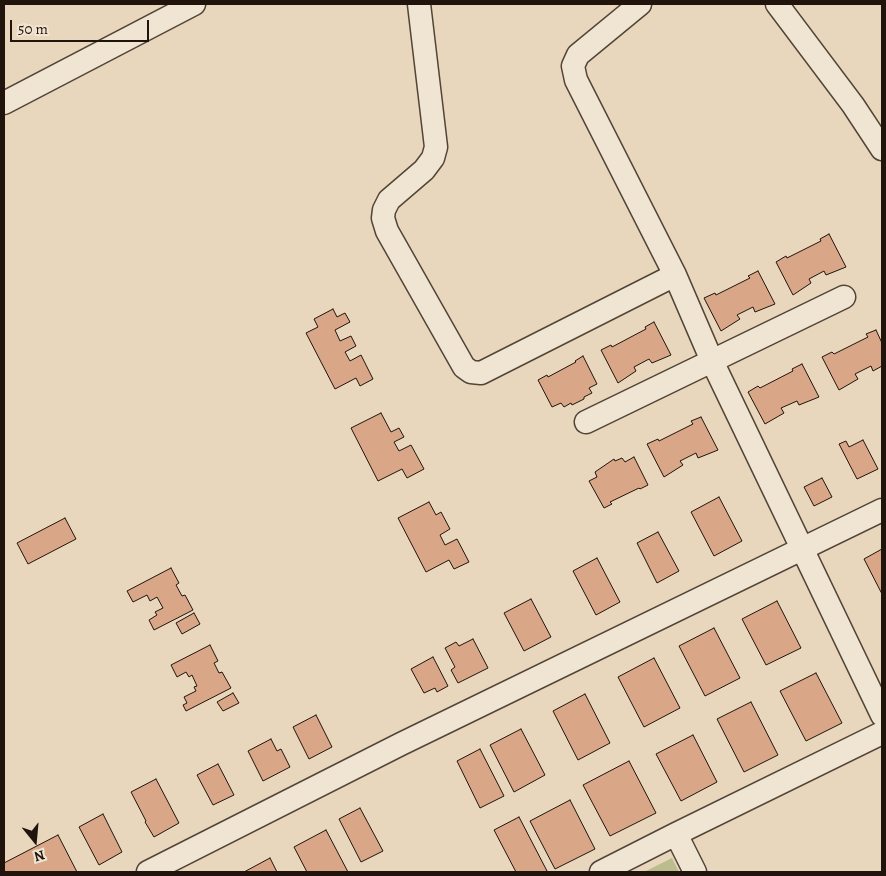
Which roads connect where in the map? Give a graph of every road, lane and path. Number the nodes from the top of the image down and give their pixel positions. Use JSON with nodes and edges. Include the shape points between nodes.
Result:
{"nodes":[{"id":1,"x":194,"y":4,"type":"edge"},
{"id":2,"x":419,"y":4,"type":"edge"},
{"id":3,"x":640,"y":4,"type":"edge"},
{"id":4,"x":777,"y":4,"type":"edge"},
{"id":5,"x":4,"y":103,"type":"edge"},
{"id":6,"x":882,"y":150,"type":"edge"},
{"id":7,"x":675,"y":275,"type":"junction"},
{"id":8,"x":844,"y":297,"type":"dead end"},
{"id":9,"x":712,"y":361,"type":"junction"},
{"id":10,"x":586,"y":422,"type":"dead end"},
{"id":11,"x":882,"y":510,"type":"edge"},
{"id":12,"x":803,"y":549,"type":"junction"},
{"id":13,"x":882,"y":715,"type":"edge"},
{"id":14,"x":882,"y":733,"type":"edge"},
{"id":15,"x":676,"y":834,"type":"junction"},
{"id":16,"x":148,"y":872,"type":"edge"},
{"id":17,"x":601,"y":872,"type":"edge"},
{"id":18,"x":695,"y":872,"type":"edge"}],
"edges":[{"from":1,"to":5,"type":"street"},
{"from":2,"to":7,"type":"street","via":[[436,147],[424,170],[389,200],[384,218],[387,231],[464,367],[481,373]]},
{"from":3,"to":7,"type":"street","via":[[578,54],[572,66],[576,80]]},
{"from":4,"to":6,"type":"street","via":[[853,104]]},
{"from":7,"to":9,"type":"street"},
{"from":8,"to":9,"type":"street"},
{"from":9,"to":10,"type":"street"},
{"from":9,"to":12,"type":"street"},
{"from":11,"to":12,"type":"street"},
{"from":12,"to":13,"type":"street"},
{"from":12,"to":16,"type":"street"},
{"from":14,"to":15,"type":"street"},
{"from":15,"to":17,"type":"street"},
{"from":15,"to":18,"type":"street"}]}
